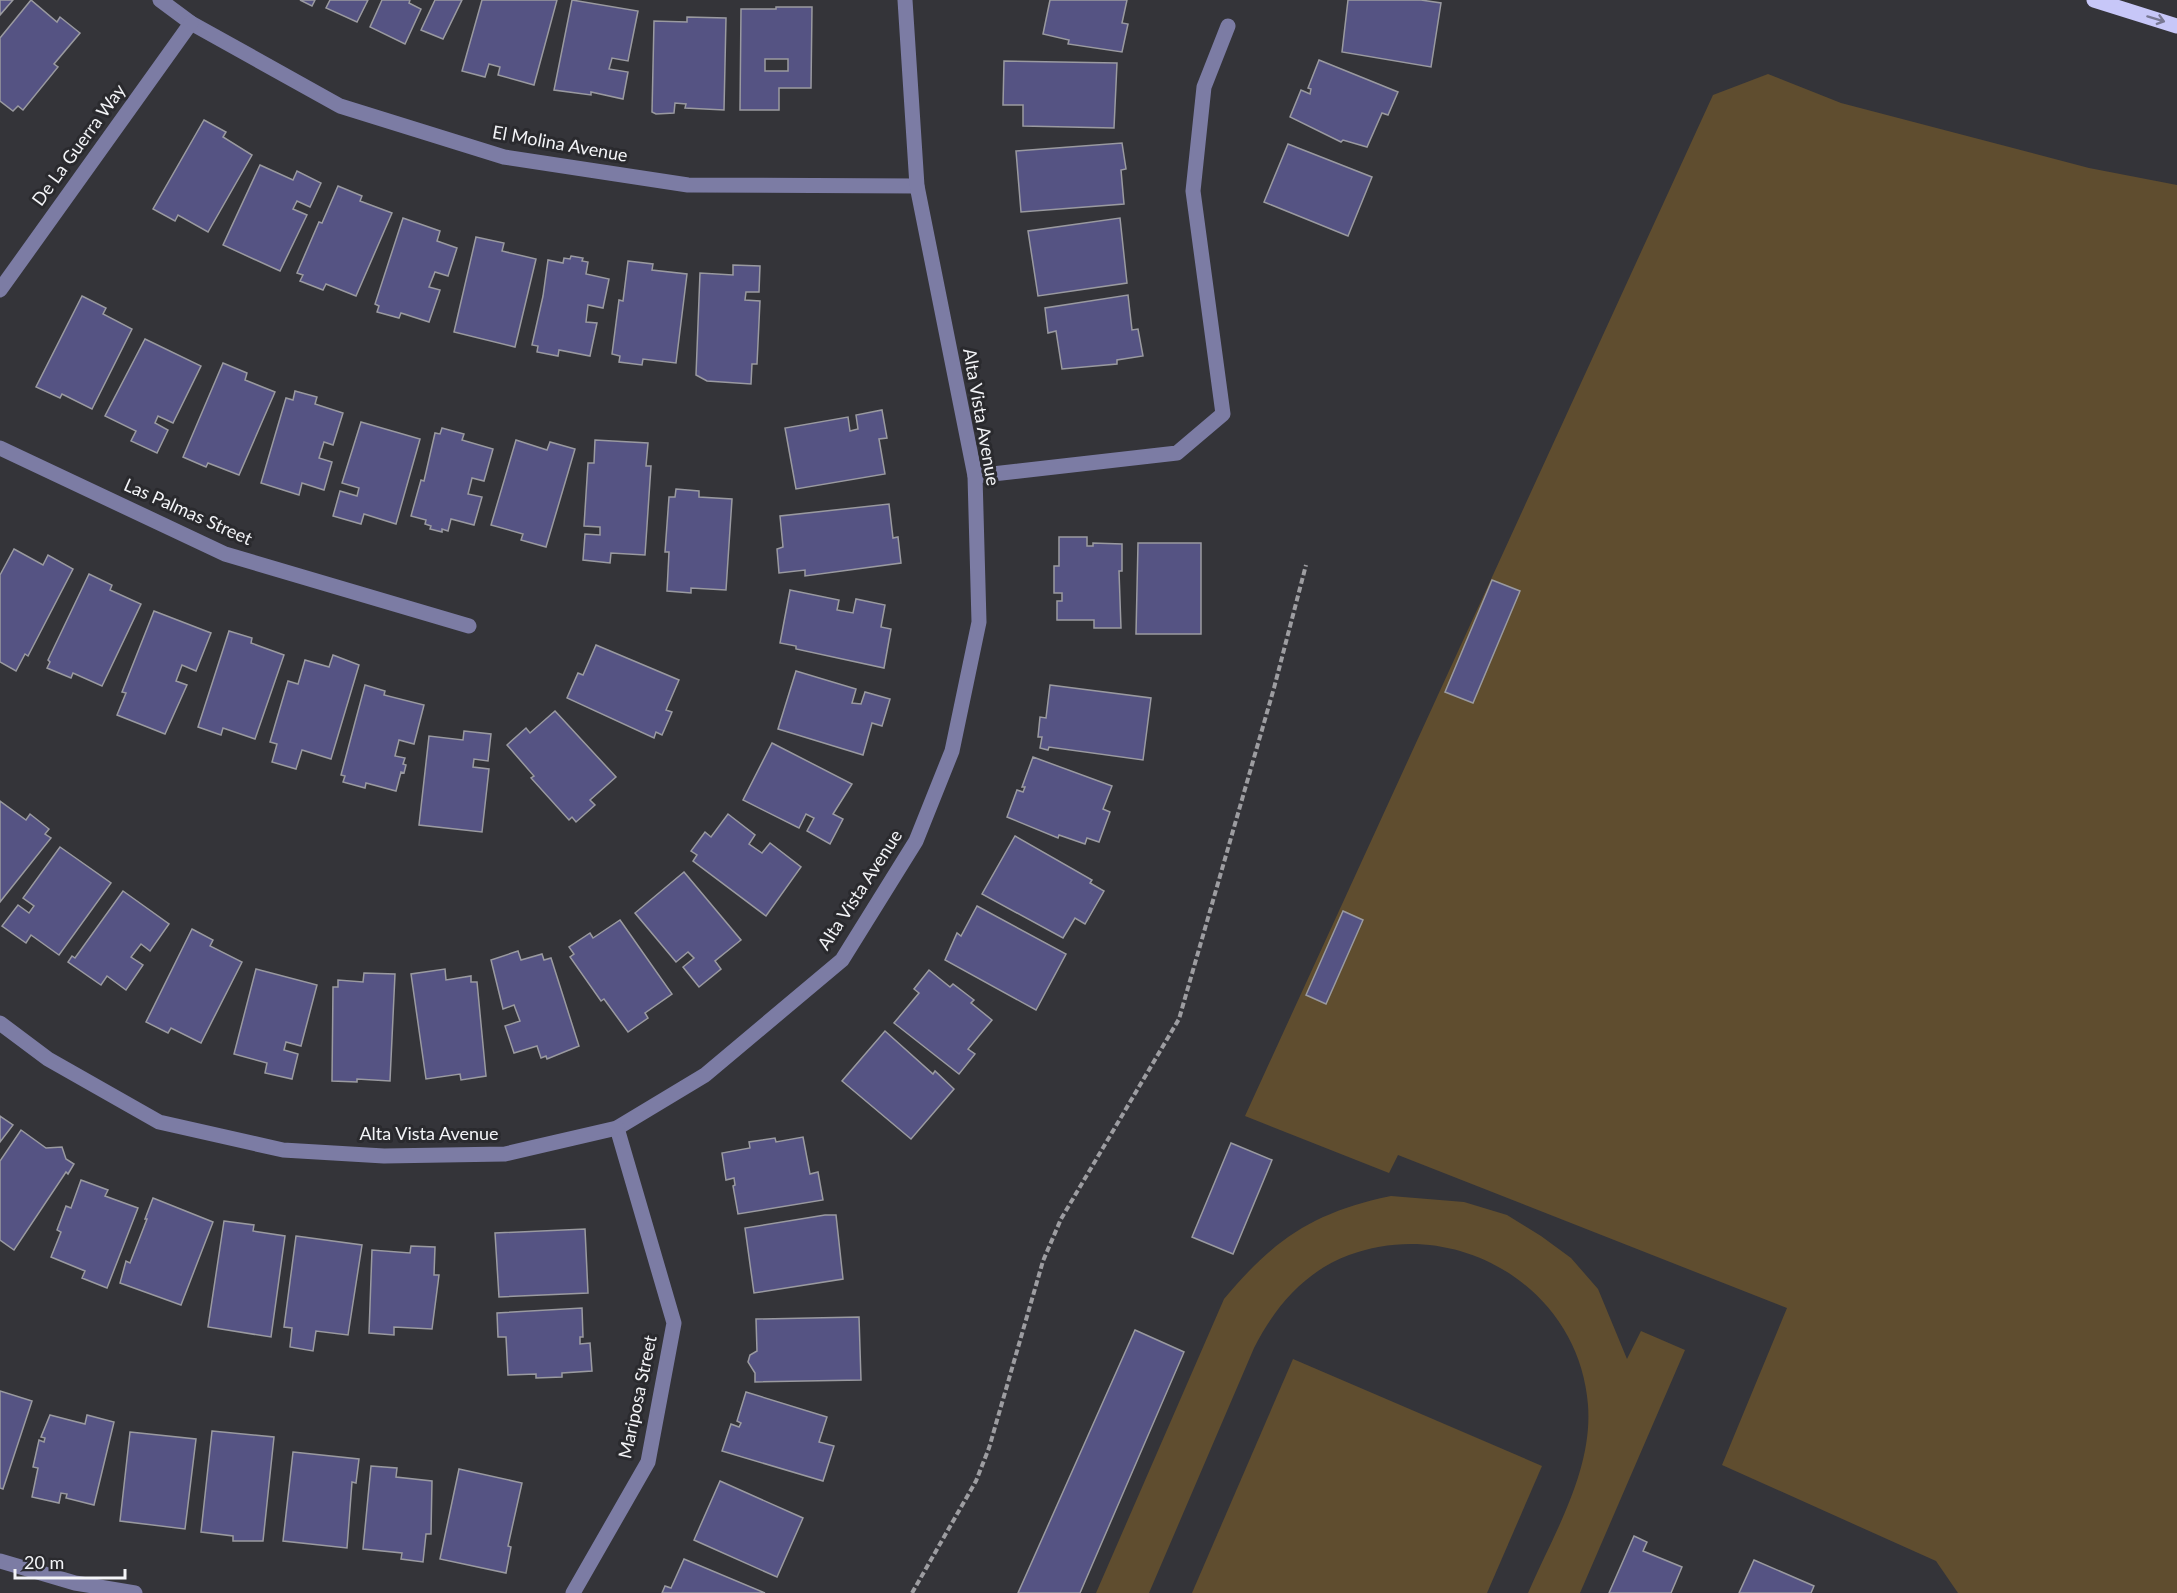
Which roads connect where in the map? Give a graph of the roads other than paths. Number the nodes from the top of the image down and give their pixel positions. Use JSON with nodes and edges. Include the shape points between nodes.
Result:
{"nodes":[{"id":1,"x":160,"y":0,"type":"edge"},
{"id":2,"x":905,"y":0,"type":"edge"},
{"id":3,"x":2094,"y":0,"type":"edge"},
{"id":4,"x":191,"y":24,"type":"junction"},
{"id":5,"x":1228,"y":26,"type":"dead end"},
{"id":6,"x":2177,"y":26,"type":"edge"},
{"id":7,"x":917,"y":186,"type":"junction"},
{"id":8,"x":0,"y":290,"type":"edge"},
{"id":9,"x":0,"y":448,"type":"edge"},
{"id":10,"x":975,"y":476,"type":"junction"},
{"id":11,"x":469,"y":626,"type":"dead end"},
{"id":12,"x":0,"y":1023,"type":"edge"},
{"id":13,"x":617,"y":1128,"type":"junction"},
{"id":14,"x":0,"y":1561,"type":"edge"},
{"id":15,"x":135,"y":1593,"type":"edge"},
{"id":16,"x":573,"y":1593,"type":"edge"}],
"edges":[{"from":1,"to":4,"type":"street","name":"El Molina Avenue"},
{"from":2,"to":7,"type":"street","name":"Alta Vista Avenue"},
{"from":3,"to":6,"type":"main road","one_way":true},
{"from":4,"to":7,"type":"street","name":"El Molina Avenue","via":[[340,106],[504,157],[688,185]]},
{"from":4,"to":8,"type":"street","name":"De La Guerra Way"},
{"from":5,"to":10,"type":"street","via":[[1204,87],[1193,191],[1223,414],[1177,453]]},
{"from":7,"to":10,"type":"street","name":"Alta Vista Avenue"},
{"from":9,"to":11,"type":"street","name":"Las Palmas Street","via":[[225,554]]},
{"from":10,"to":13,"type":"street","name":"Alta Vista Avenue","via":[[979,622],[952,752],[916,841],[842,960],[705,1075]]},
{"from":12,"to":13,"type":"street","name":"Alta Vista Avenue","via":[[48,1059],[159,1122],[283,1150],[384,1156],[505,1154]]},
{"from":13,"to":16,"type":"street","name":"Mariposa Street","via":[[674,1323],[648,1462]]},
{"from":14,"to":15,"type":"street","via":[[75,1583]]}]}
